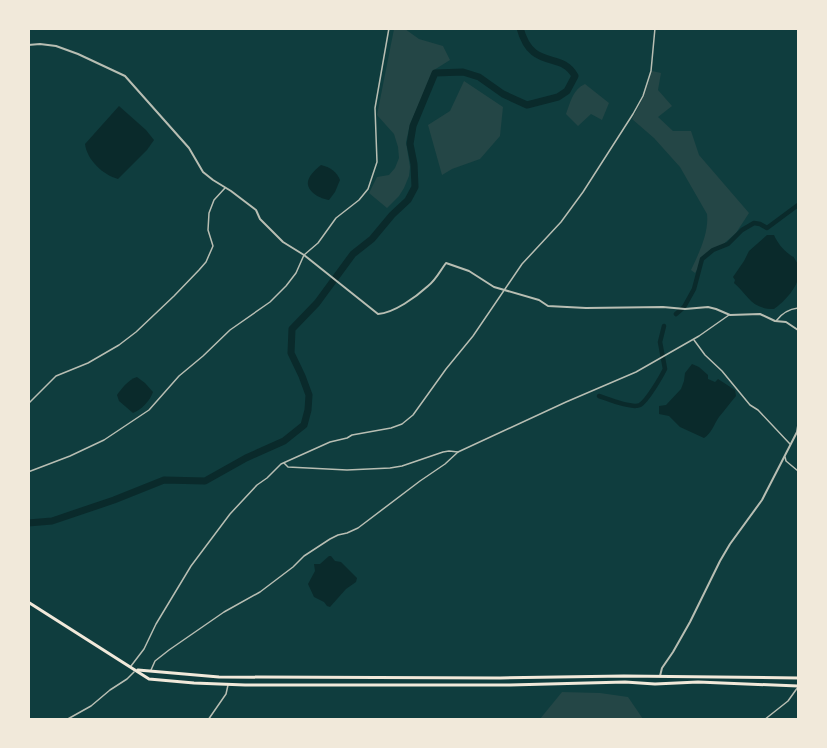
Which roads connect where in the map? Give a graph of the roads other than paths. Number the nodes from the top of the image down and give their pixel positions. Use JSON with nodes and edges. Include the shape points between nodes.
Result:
{"nodes":[{"id":1,"x":389,"y":28,"type":"edge"},
{"id":2,"x":655,"y":28,"type":"edge"},
{"id":3,"x":28,"y":45,"type":"edge"},
{"id":4,"x":225,"y":187,"type":"junction"},
{"id":5,"x":304,"y":255,"type":"junction"},
{"id":6,"x":503,"y":290,"type":"junction"},
{"id":7,"x":798,"y":308,"type":"edge"},
{"id":8,"x":730,"y":315,"type":"junction"},
{"id":9,"x":776,"y":321,"type":"junction"},
{"id":10,"x":798,"y":330,"type":"edge"},
{"id":11,"x":693,"y":339,"type":"junction"},
{"id":12,"x":28,"y":404,"type":"edge"},
{"id":13,"x":798,"y":426,"type":"edge"},
{"id":14,"x":790,"y":445,"type":"junction"},
{"id":15,"x":458,"y":452,"type":"junction"},
{"id":16,"x":784,"y":457,"type":"junction"},
{"id":17,"x":284,"y":463,"type":"junction"},
{"id":18,"x":798,"y":471,"type":"edge"},
{"id":19,"x":28,"y":472,"type":"edge"},
{"id":20,"x":28,"y":602,"type":"edge"},
{"id":21,"x":130,"y":666,"type":"junction"},
{"id":22,"x":136,"y":670,"type":"junction"},
{"id":23,"x":151,"y":670,"type":"junction"},
{"id":24,"x":624,"y":676,"type":"junction"},
{"id":25,"x":660,"y":676,"type":"junction"},
{"id":26,"x":798,"y":678,"type":"edge"},
{"id":27,"x":625,"y":682,"type":"junction"},
{"id":28,"x":228,"y":684,"type":"junction"},
{"id":29,"x":798,"y":687,"type":"edge"},
{"id":30,"x":66,"y":720,"type":"edge"},
{"id":31,"x":208,"y":720,"type":"edge"},
{"id":32,"x":764,"y":720,"type":"edge"}],
"edges":[{"from":1,"to":5,"type":"street","via":[[375,108],[377,162],[368,189]]},
{"from":2,"to":6,"type":"street","via":[[651,71],[633,114],[584,192]]},
{"from":3,"to":4,"type":"street","via":[[57,46],[125,76],[189,148],[203,172]]},
{"from":4,"to":5,"type":"street","via":[[256,210],[283,242]]},
{"from":4,"to":12,"type":"street","via":[[213,200],[208,230],[213,246],[199,270],[136,332],[88,363],[56,376]]},
{"from":5,"to":6,"type":"street","via":[[378,314],[407,302],[429,285],[446,263]]},
{"from":5,"to":19,"type":"street","via":[[286,286],[179,376],[149,411],[104,440]]},
{"from":6,"to":8,"type":"street","via":[[552,307],[708,307]]},
{"from":6,"to":17,"type":"street","via":[[408,420],[391,429],[330,442]]},
{"from":7,"to":9,"type":"street","via":[[787,311]]},
{"from":8,"to":9,"type":"street","via":[[760,314]]},
{"from":8,"to":11,"type":"street"},
{"from":9,"to":10,"type":"street"},
{"from":11,"to":14,"type":"street"},
{"from":11,"to":15,"type":"street","via":[[636,372]]},
{"from":13,"to":14,"type":"street"},
{"from":14,"to":16,"type":"street"},
{"from":15,"to":17,"type":"street","via":[[443,452],[390,468],[347,470]]},
{"from":15,"to":23,"type":"street","via":[[358,528],[330,539],[260,591],[169,650],[155,661]]},
{"from":16,"to":18,"type":"street"},
{"from":16,"to":25,"type":"street","via":[[762,500],[720,561]]},
{"from":17,"to":21,"type":"street","via":[[242,501],[198,556]]},
{"from":20,"to":21,"type":"highway"},
{"from":21,"to":22,"type":"highway"},
{"from":22,"to":23,"type":"highway"},
{"from":22,"to":28,"type":"highway","via":[[149,679]]},
{"from":22,"to":30,"type":"street"},
{"from":23,"to":24,"type":"highway","via":[[219,677]]},
{"from":24,"to":25,"type":"highway"},
{"from":24,"to":27,"type":"highway"},
{"from":25,"to":26,"type":"highway"},
{"from":27,"to":28,"type":"highway"},
{"from":27,"to":29,"type":"highway"},
{"from":28,"to":31,"type":"street","via":[[226,694]]},
{"from":29,"to":32,"type":"street","via":[[788,701]]}]}
